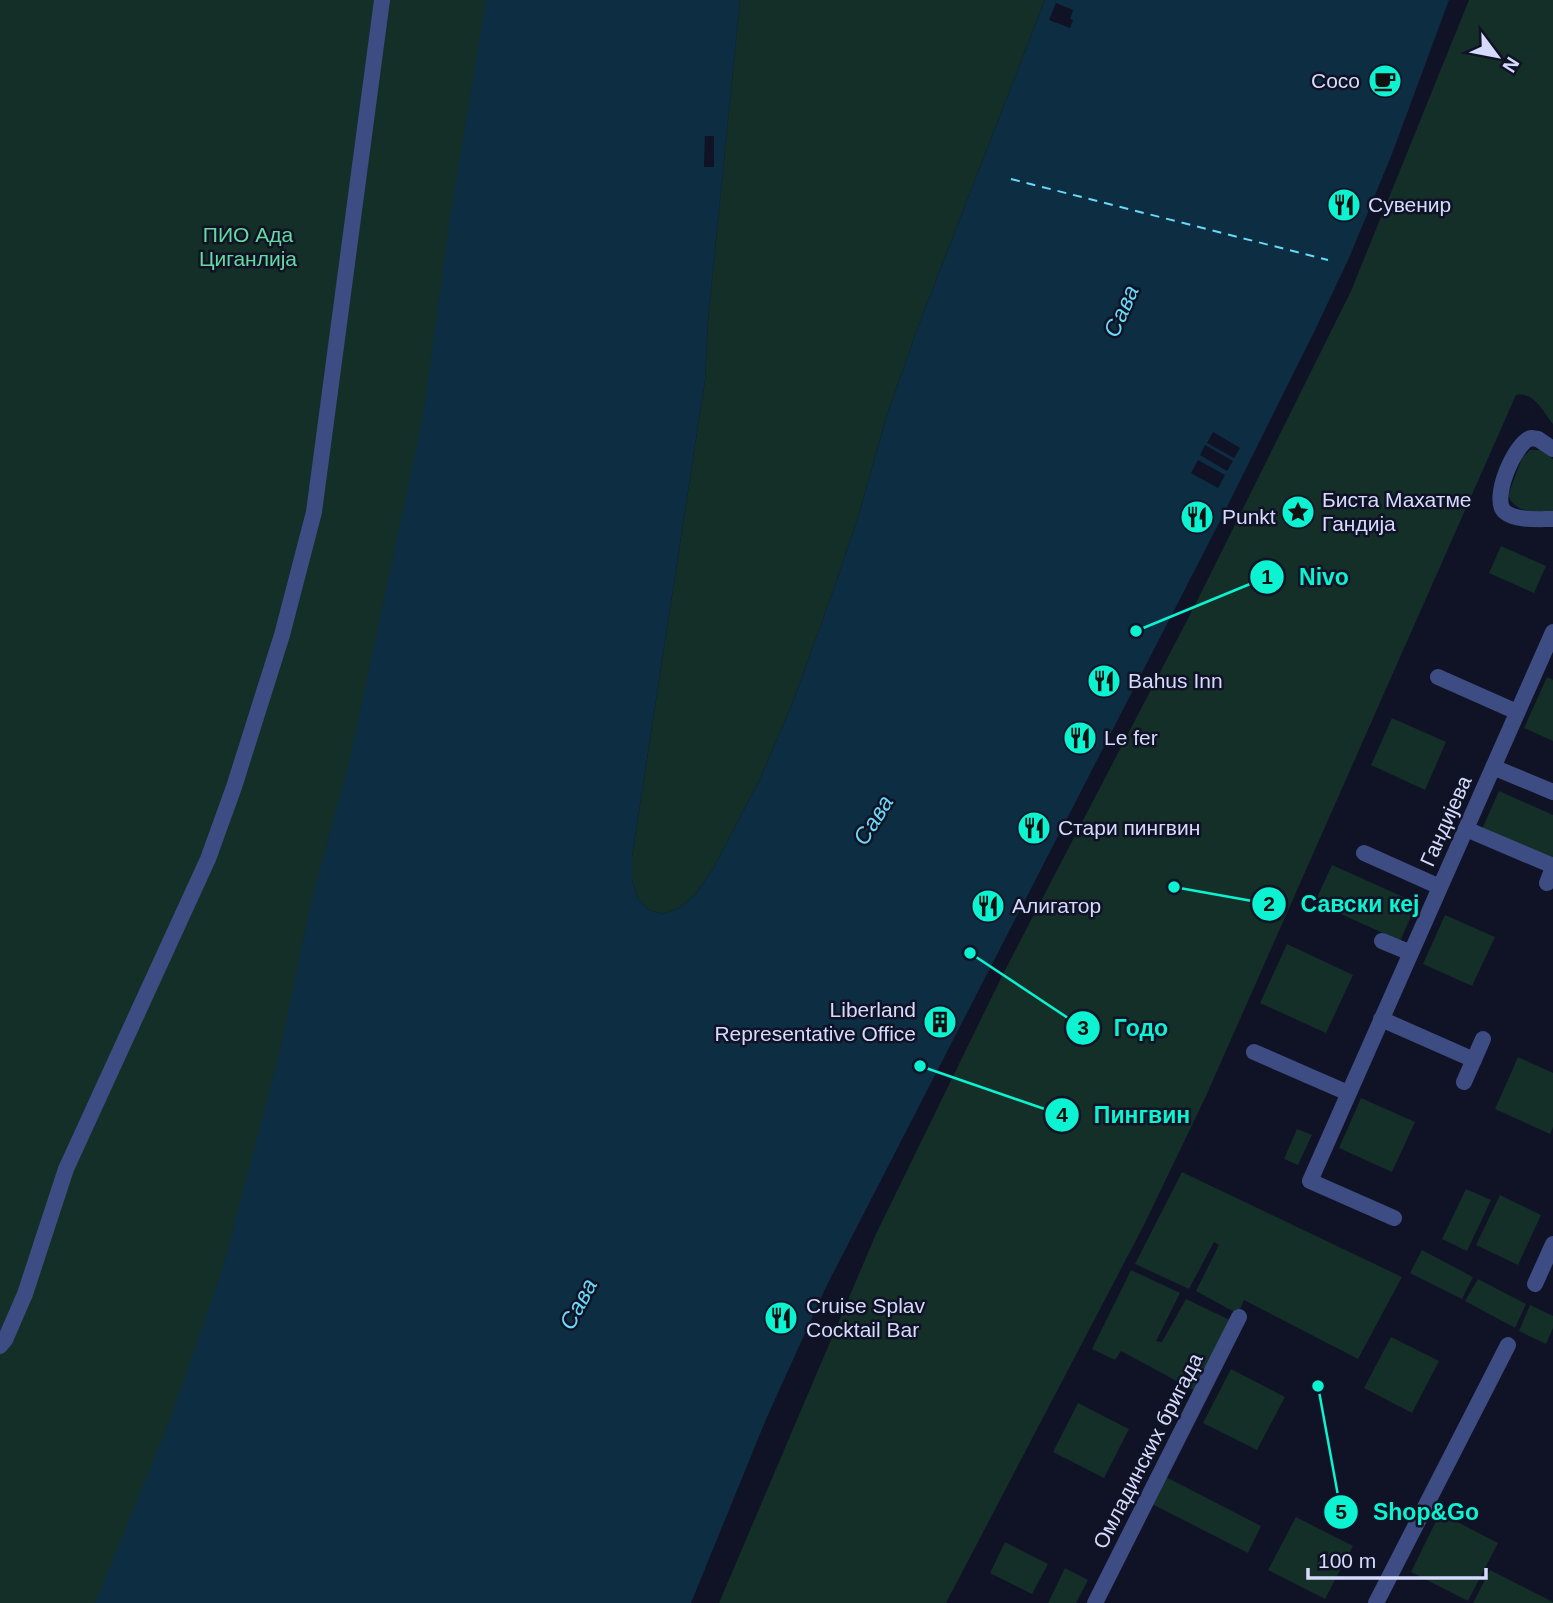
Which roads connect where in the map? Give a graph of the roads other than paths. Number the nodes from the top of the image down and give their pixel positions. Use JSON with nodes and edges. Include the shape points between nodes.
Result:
{"nodes":[{"id":1,"x":382,"y":0,"type":"edge"},
{"id":2,"x":1553,"y":449,"type":"edge"},
{"id":3,"x":1553,"y":519,"type":"edge"},
{"id":4,"x":1553,"y":632,"type":"edge"},
{"id":5,"x":1438,"y":677,"type":"dead end"},
{"id":6,"x":1517,"y":712,"type":"junction"},
{"id":7,"x":1493,"y":767,"type":"junction"},
{"id":8,"x":1553,"y":792,"type":"edge"},
{"id":9,"x":1466,"y":829,"type":"junction"},
{"id":10,"x":1364,"y":853,"type":"dead end"},
{"id":11,"x":1551,"y":872,"type":"edge"},
{"id":12,"x":1440,"y":887,"type":"junction"},
{"id":13,"x":1382,"y":941,"type":"dead end"},
{"id":14,"x":1411,"y":953,"type":"junction"},
{"id":15,"x":1381,"y":1020,"type":"junction"},
{"id":16,"x":1483,"y":1040,"type":"dead end"},
{"id":17,"x":1254,"y":1052,"type":"dead end"},
{"id":18,"x":1474,"y":1060,"type":"junction"},
{"id":19,"x":1464,"y":1082,"type":"dead end"},
{"id":20,"x":1348,"y":1093,"type":"junction"},
{"id":21,"x":1394,"y":1218,"type":"dead end"},
{"id":22,"x":1553,"y":1244,"type":"edge"},
{"id":23,"x":1535,"y":1284,"type":"dead end"},
{"id":24,"x":1239,"y":1317,"type":"dead end"},
{"id":25,"x":1508,"y":1345,"type":"dead end"},
{"id":26,"x":0,"y":1346,"type":"edge"},
{"id":27,"x":1095,"y":1603,"type":"edge"},
{"id":28,"x":1376,"y":1603,"type":"edge"}],
"edges":[{"from":1,"to":26,"type":"street","via":[[314,512],[282,635],[208,859],[66,1169],[25,1294]]},
{"from":2,"to":3,"type":"street","via":[[1531,438],[1519,445],[1499,500],[1507,514]]},
{"from":4,"to":6,"type":"street","name":"Гандијева"},
{"from":5,"to":6,"type":"street"},
{"from":6,"to":7,"type":"street","name":"Гандијева"},
{"from":7,"to":8,"type":"street"},
{"from":7,"to":9,"type":"street","name":"Гандијева"},
{"from":9,"to":11,"type":"street"},
{"from":9,"to":12,"type":"street","name":"Гандијева"},
{"from":10,"to":12,"type":"street"},
{"from":12,"to":14,"type":"street","name":"Гандијева"},
{"from":13,"to":14,"type":"street"},
{"from":14,"to":15,"type":"street","name":"Гандијева"},
{"from":15,"to":18,"type":"street"},
{"from":15,"to":20,"type":"street","name":"Гандијева"},
{"from":16,"to":18,"type":"street"},
{"from":17,"to":20,"type":"street"},
{"from":18,"to":19,"type":"street"},
{"from":20,"to":21,"type":"street","name":"Гандијева","via":[[1310,1181]]},
{"from":22,"to":23,"type":"street"},
{"from":24,"to":27,"type":"street","name":"Омладинских бригада"},
{"from":25,"to":28,"type":"street"}]}
